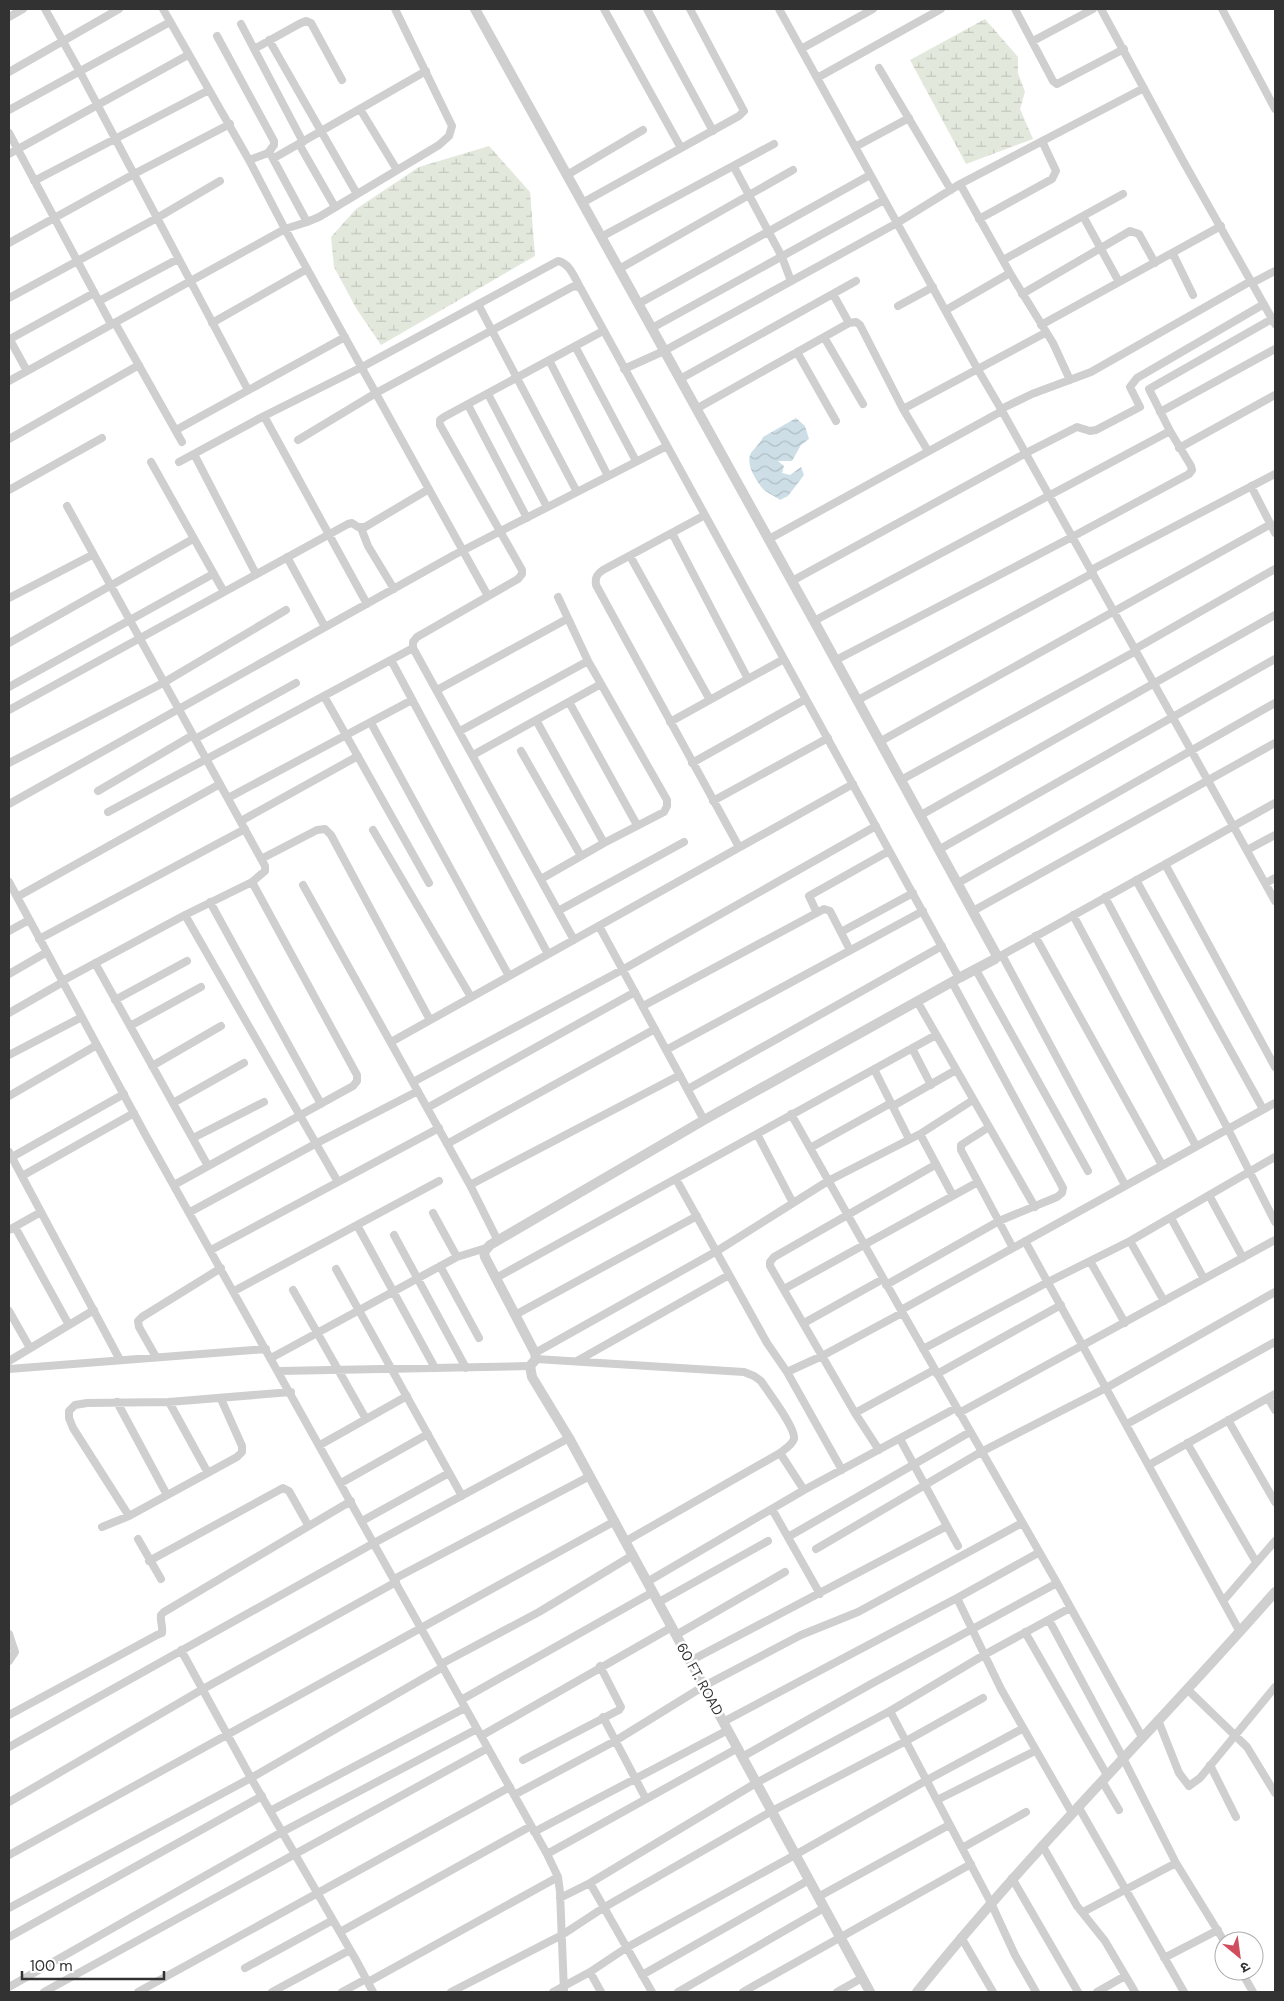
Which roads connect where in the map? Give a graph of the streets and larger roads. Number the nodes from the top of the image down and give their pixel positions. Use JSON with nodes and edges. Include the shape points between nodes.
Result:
{"nodes":[{"id":1,"x":23,"y":9,"type":"edge"},
{"id":2,"x":44,"y":9,"type":"edge"},
{"id":3,"x":118,"y":9,"type":"edge"},
{"id":4,"x":163,"y":9,"type":"edge"},
{"id":5,"x":395,"y":9,"type":"edge"},
{"id":6,"x":475,"y":9,"type":"edge"},
{"id":7,"x":604,"y":9,"type":"edge"},
{"id":8,"x":647,"y":9,"type":"edge"},
{"id":9,"x":690,"y":9,"type":"edge"},
{"id":10,"x":781,"y":9,"type":"edge"},
{"id":11,"x":873,"y":9,"type":"edge"},
{"id":12,"x":941,"y":9,"type":"edge"},
{"id":13,"x":1015,"y":9,"type":"edge"},
{"id":14,"x":1093,"y":9,"type":"edge"},
{"id":15,"x":1101,"y":9,"type":"edge"},
{"id":16,"x":1222,"y":9,"type":"edge"},
{"id":17,"x":930,"y":12,"type":"edge"},
{"id":18,"x":9,"y":16,"type":"edge"},
{"id":19,"x":170,"y":22,"type":"junction"},
{"id":20,"x":241,"y":24,"type":"dead end"},
{"id":21,"x":217,"y":36,"type":"dead end"},
{"id":22,"x":269,"y":40,"type":"junction"},
{"id":23,"x":1033,"y":41,"type":"junction"},
{"id":24,"x":63,"y":42,"type":"junction"},
{"id":25,"x":254,"y":49,"type":"junction"},
{"id":26,"x":801,"y":49,"type":"junction"},
{"id":27,"x":1124,"y":49,"type":"junction"},
{"id":28,"x":188,"y":55,"type":"junction"},
{"id":29,"x":879,"y":68,"type":"dead end"},
{"id":30,"x":426,"y":71,"type":"junction"},
{"id":31,"x":9,"y":72,"type":"edge"},
{"id":32,"x":80,"y":72,"type":"junction"},
{"id":33,"x":817,"y":78,"type":"junction"},
{"id":34,"x":342,"y":80,"type":"dead end"},
{"id":35,"x":1144,"y":88,"type":"junction"},
{"id":36,"x":209,"y":90,"type":"junction"},
{"id":37,"x":98,"y":105,"type":"junction"},
{"id":38,"x":360,"y":109,"type":"junction"},
{"id":39,"x":1275,"y":109,"type":"edge"},
{"id":40,"x":9,"y":110,"type":"edge"},
{"id":41,"x":909,"y":118,"type":"junction"},
{"id":42,"x":230,"y":124,"type":"junction"},
{"id":43,"x":643,"y":130,"type":"dead end"},
{"id":44,"x":713,"y":130,"type":"junction"},
{"id":45,"x":321,"y":131,"type":"junction"},
{"id":46,"x":9,"y":133,"type":"edge"},
{"id":47,"x":116,"y":139,"type":"junction"},
{"id":48,"x":1042,"y":141,"type":"junction"},
{"id":49,"x":301,"y":143,"type":"junction"},
{"id":50,"x":774,"y":144,"type":"dead end"},
{"id":51,"x":855,"y":147,"type":"junction"},
{"id":52,"x":682,"y":148,"type":"junction"},
{"id":53,"x":18,"y":149,"type":"junction"},
{"id":54,"x":9,"y":154,"type":"edge"},
{"id":55,"x":271,"y":156,"type":"junction"},
{"id":56,"x":250,"y":160,"type":"junction"},
{"id":57,"x":734,"y":167,"type":"junction"},
{"id":58,"x":397,"y":170,"type":"junction"},
{"id":59,"x":793,"y":170,"type":"dead end"},
{"id":60,"x":134,"y":174,"type":"junction"},
{"id":61,"x":870,"y":174,"type":"junction"},
{"id":62,"x":567,"y":175,"type":"junction"},
{"id":63,"x":34,"y":181,"type":"junction"},
{"id":64,"x":220,"y":181,"type":"dead end"},
{"id":65,"x":960,"y":184,"type":"junction"},
{"id":66,"x":951,"y":190,"type":"junction"},
{"id":67,"x":358,"y":194,"type":"junction"},
{"id":68,"x":1123,"y":194,"type":"dead end"},
{"id":69,"x":749,"y":195,"type":"junction"},
{"id":70,"x":884,"y":200,"type":"junction"},
{"id":71,"x":582,"y":203,"type":"junction"},
{"id":72,"x":335,"y":207,"type":"junction"},
{"id":73,"x":1083,"y":216,"type":"junction"},
{"id":74,"x":54,"y":218,"type":"junction"},
{"id":75,"x":157,"y":218,"type":"junction"},
{"id":76,"x":979,"y":219,"type":"junction"},
{"id":77,"x":307,"y":222,"type":"junction"},
{"id":78,"x":897,"y":223,"type":"junction"},
{"id":79,"x":1221,"y":226,"type":"junction"},
{"id":80,"x":285,"y":229,"type":"junction"},
{"id":81,"x":769,"y":231,"type":"junction"},
{"id":82,"x":601,"y":237,"type":"junction"},
{"id":83,"x":9,"y":243,"type":"edge"},
{"id":84,"x":1101,"y":249,"type":"junction"},
{"id":85,"x":1173,"y":254,"type":"junction"},
{"id":86,"x":782,"y":257,"type":"junction"},
{"id":87,"x":178,"y":259,"type":"junction"},
{"id":88,"x":1003,"y":260,"type":"junction"},
{"id":89,"x":77,"y":261,"type":"junction"},
{"id":90,"x":1155,"y":263,"type":"junction"},
{"id":91,"x":307,"y":269,"type":"junction"},
{"id":92,"x":618,"y":269,"type":"junction"},
{"id":93,"x":1275,"y":271,"type":"edge"},
{"id":94,"x":1010,"y":273,"type":"junction"},
{"id":95,"x":190,"y":281,"type":"junction"},
{"id":96,"x":791,"y":281,"type":"junction"},
{"id":97,"x":856,"y":281,"type":"dead end"},
{"id":98,"x":1119,"y":282,"type":"junction"},
{"id":99,"x":1252,"y":282,"type":"junction"},
{"id":100,"x":933,"y":287,"type":"junction"},
{"id":101,"x":581,"y":289,"type":"junction"},
{"id":102,"x":94,"y":293,"type":"junction"},
{"id":103,"x":833,"y":294,"type":"junction"},
{"id":104,"x":1022,"y":294,"type":"junction"},
{"id":105,"x":1193,"y":295,"type":"dead end"},
{"id":106,"x":9,"y":298,"type":"edge"},
{"id":107,"x":99,"y":301,"type":"junction"},
{"id":108,"x":478,"y":304,"type":"junction"},
{"id":109,"x":638,"y":304,"type":"junction"},
{"id":110,"x":1264,"y":304,"type":"junction"},
{"id":111,"x":898,"y":306,"type":"dead end"},
{"id":112,"x":946,"y":310,"type":"junction"},
{"id":113,"x":1273,"y":316,"type":"edge"},
{"id":114,"x":212,"y":323,"type":"junction"},
{"id":115,"x":849,"y":323,"type":"junction"},
{"id":116,"x":113,"y":324,"type":"junction"},
{"id":117,"x":652,"y":328,"type":"junction"},
{"id":118,"x":1043,"y":329,"type":"junction"},
{"id":119,"x":492,"y":331,"type":"junction"},
{"id":120,"x":604,"y":331,"type":"junction"},
{"id":121,"x":345,"y":337,"type":"junction"},
{"id":122,"x":824,"y":337,"type":"junction"},
{"id":123,"x":9,"y":338,"type":"edge"},
{"id":124,"x":575,"y":346,"type":"junction"},
{"id":125,"x":1275,"y":349,"type":"edge"},
{"id":126,"x":664,"y":351,"type":"junction"},
{"id":127,"x":797,"y":352,"type":"junction"},
{"id":128,"x":549,"y":360,"type":"junction"},
{"id":129,"x":139,"y":366,"type":"junction"},
{"id":130,"x":362,"y":367,"type":"junction"},
{"id":131,"x":976,"y":368,"type":"junction"},
{"id":132,"x":624,"y":369,"type":"junction"},
{"id":133,"x":27,"y":371,"type":"junction"},
{"id":134,"x":517,"y":377,"type":"junction"},
{"id":135,"x":680,"y":379,"type":"junction"},
{"id":136,"x":1070,"y":380,"type":"junction"},
{"id":137,"x":9,"y":382,"type":"edge"},
{"id":138,"x":248,"y":390,"type":"junction"},
{"id":139,"x":376,"y":393,"type":"junction"},
{"id":140,"x":488,"y":394,"type":"junction"},
{"id":141,"x":1275,"y":396,"type":"edge"},
{"id":142,"x":1153,"y":400,"type":"junction"},
{"id":143,"x":863,"y":404,"type":"dead end"},
{"id":144,"x":468,"y":405,"type":"junction"},
{"id":145,"x":1140,"y":406,"type":"junction"},
{"id":146,"x":696,"y":408,"type":"junction"},
{"id":147,"x":903,"y":409,"type":"junction"},
{"id":148,"x":1002,"y":410,"type":"junction"},
{"id":149,"x":1160,"y":412,"type":"junction"},
{"id":150,"x":264,"y":416,"type":"junction"},
{"id":151,"x":836,"y":421,"type":"dead end"},
{"id":152,"x":176,"y":430,"type":"junction"},
{"id":153,"x":1170,"y":431,"type":"junction"},
{"id":154,"x":102,"y":438,"type":"dead end"},
{"id":155,"x":9,"y":439,"type":"edge"},
{"id":156,"x":298,"y":440,"type":"dead end"},
{"id":157,"x":182,"y":442,"type":"dead end"},
{"id":158,"x":666,"y":446,"type":"junction"},
{"id":159,"x":1179,"y":448,"type":"junction"},
{"id":160,"x":928,"y":451,"type":"junction"},
{"id":161,"x":1026,"y":453,"type":"junction"},
{"id":162,"x":194,"y":454,"type":"junction"},
{"id":163,"x":151,"y":462,"type":"dead end"},
{"id":164,"x":179,"y":462,"type":"dead end"},
{"id":165,"x":636,"y":462,"type":"junction"},
{"id":166,"x":1275,"y":474,"type":"edge"},
{"id":167,"x":608,"y":476,"type":"junction"},
{"id":168,"x":1251,"y":486,"type":"junction"},
{"id":169,"x":429,"y":489,"type":"junction"},
{"id":170,"x":9,"y":490,"type":"edge"},
{"id":171,"x":577,"y":492,"type":"junction"},
{"id":172,"x":1049,"y":495,"type":"junction"},
{"id":173,"x":66,"y":506,"type":"dead end"},
{"id":174,"x":547,"y":507,"type":"junction"},
{"id":175,"x":705,"y":515,"type":"junction"},
{"id":176,"x":527,"y":518,"type":"junction"},
{"id":177,"x":1271,"y":524,"type":"junction"},
{"id":178,"x":361,"y":528,"type":"junction"},
{"id":179,"x":500,"y":532,"type":"junction"},
{"id":180,"x":672,"y":533,"type":"junction"},
{"id":181,"x":1275,"y":533,"type":"edge"},
{"id":182,"x":329,"y":534,"type":"junction"},
{"id":183,"x":1072,"y":537,"type":"junction"},
{"id":184,"x":193,"y":539,"type":"junction"},
{"id":185,"x":769,"y":539,"type":"junction"},
{"id":186,"x":464,"y":550,"type":"junction"},
{"id":187,"x":92,"y":555,"type":"junction"},
{"id":188,"x":630,"y":556,"type":"junction"},
{"id":189,"x":287,"y":557,"type":"junction"},
{"id":190,"x":1275,"y":569,"type":"edge"},
{"id":191,"x":1092,"y":572,"type":"junction"},
{"id":192,"x":213,"y":574,"type":"junction"},
{"id":193,"x":256,"y":574,"type":"junction"},
{"id":194,"x":792,"y":581,"type":"junction"},
{"id":195,"x":110,"y":585,"type":"junction"},
{"id":196,"x":394,"y":589,"type":"junction"},
{"id":197,"x":224,"y":592,"type":"junction"},
{"id":198,"x":488,"y":596,"type":"junction"},
{"id":199,"x":558,"y":597,"type":"dead end"},
{"id":200,"x":9,"y":598,"type":"edge"},
{"id":201,"x":368,"y":604,"type":"junction"},
{"id":202,"x":286,"y":610,"type":"dead end"},
{"id":203,"x":1114,"y":611,"type":"junction"},
{"id":204,"x":1275,"y":615,"type":"edge"},
{"id":205,"x":567,"y":618,"type":"junction"},
{"id":206,"x":129,"y":620,"type":"junction"},
{"id":207,"x":814,"y":620,"type":"junction"},
{"id":208,"x":325,"y":627,"type":"junction"},
{"id":209,"x":139,"y":638,"type":"junction"},
{"id":210,"x":9,"y":643,"type":"edge"},
{"id":211,"x":413,"y":648,"type":"junction"},
{"id":212,"x":1136,"y":650,"type":"junction"},
{"id":213,"x":784,"y":659,"type":"junction"},
{"id":214,"x":1275,"y":659,"type":"edge"},
{"id":215,"x":391,"y":660,"type":"junction"},
{"id":216,"x":836,"y":660,"type":"junction"},
{"id":217,"x":588,"y":661,"type":"junction"},
{"id":218,"x":748,"y":679,"type":"junction"},
{"id":219,"x":163,"y":683,"type":"junction"},
{"id":220,"x":296,"y":683,"type":"dead end"},
{"id":221,"x":601,"y":684,"type":"junction"},
{"id":222,"x":1154,"y":684,"type":"junction"},
{"id":223,"x":9,"y":687,"type":"edge"},
{"id":224,"x":438,"y":690,"type":"junction"},
{"id":225,"x":324,"y":696,"type":"junction"},
{"id":226,"x":806,"y":699,"type":"junction"},
{"id":227,"x":412,"y":700,"type":"junction"},
{"id":228,"x":710,"y":700,"type":"junction"},
{"id":229,"x":858,"y":700,"type":"junction"},
{"id":230,"x":569,"y":702,"type":"junction"},
{"id":231,"x":1275,"y":703,"type":"edge"},
{"id":232,"x":9,"y":710,"type":"edge"},
{"id":233,"x":177,"y":710,"type":"junction"},
{"id":234,"x":1174,"y":718,"type":"junction"},
{"id":235,"x":536,"y":720,"type":"junction"},
{"id":236,"x":670,"y":722,"type":"junction"},
{"id":237,"x":371,"y":723,"type":"junction"},
{"id":238,"x":460,"y":731,"type":"junction"},
{"id":239,"x":346,"y":734,"type":"junction"},
{"id":240,"x":194,"y":737,"type":"junction"},
{"id":241,"x":828,"y":738,"type":"junction"},
{"id":242,"x":880,"y":741,"type":"junction"},
{"id":243,"x":1275,"y":743,"type":"edge"},
{"id":244,"x":521,"y":751,"type":"dead end"},
{"id":245,"x":1192,"y":751,"type":"junction"},
{"id":246,"x":473,"y":755,"type":"junction"},
{"id":247,"x":358,"y":756,"type":"junction"},
{"id":248,"x":207,"y":759,"type":"junction"},
{"id":249,"x":692,"y":763,"type":"junction"},
{"id":250,"x":9,"y":764,"type":"edge"},
{"id":251,"x":901,"y":780,"type":"junction"},
{"id":252,"x":1209,"y":781,"type":"junction"},
{"id":253,"x":220,"y":784,"type":"junction"},
{"id":254,"x":853,"y":784,"type":"junction"},
{"id":255,"x":98,"y":791,"type":"dead end"},
{"id":256,"x":228,"y":798,"type":"junction"},
{"id":257,"x":713,"y":801,"type":"junction"},
{"id":258,"x":1275,"y":802,"type":"edge"},
{"id":259,"x":9,"y":804,"type":"edge"},
{"id":260,"x":108,"y":812,"type":"dead end"},
{"id":261,"x":921,"y":815,"type":"junction"},
{"id":262,"x":241,"y":821,"type":"junction"},
{"id":263,"x":637,"y":826,"type":"junction"},
{"id":264,"x":876,"y":826,"type":"junction"},
{"id":265,"x":1234,"y":826,"type":"junction"},
{"id":266,"x":245,"y":829,"type":"junction"},
{"id":267,"x":373,"y":830,"type":"dead end"},
{"id":268,"x":1275,"y":835,"type":"edge"},
{"id":269,"x":684,"y":842,"type":"dead end"},
{"id":270,"x":604,"y":843,"type":"junction"},
{"id":271,"x":739,"y":848,"type":"junction"},
{"id":272,"x":940,"y":849,"type":"junction"},
{"id":273,"x":889,"y":850,"type":"junction"},
{"id":274,"x":1247,"y":850,"type":"junction"},
{"id":275,"x":581,"y":856,"type":"junction"},
{"id":276,"x":261,"y":859,"type":"junction"},
{"id":277,"x":1165,"y":864,"type":"junction"},
{"id":278,"x":1275,"y":878,"type":"edge"},
{"id":279,"x":541,"y":879,"type":"junction"},
{"id":280,"x":1136,"y":880,"type":"junction"},
{"id":281,"x":252,"y":882,"type":"junction"},
{"id":282,"x":958,"y":883,"type":"junction"},
{"id":283,"x":1266,"y":883,"type":"junction"},
{"id":284,"x":429,"y":884,"type":"dead end"},
{"id":285,"x":304,"y":885,"type":"dead end"},
{"id":286,"x":12,"y":890,"type":"edge"},
{"id":287,"x":913,"y":893,"type":"junction"},
{"id":288,"x":1104,"y":897,"type":"junction"},
{"id":289,"x":1275,"y":901,"type":"edge"},
{"id":290,"x":210,"y":902,"type":"junction"},
{"id":291,"x":558,"y":911,"type":"junction"},
{"id":292,"x":923,"y":911,"type":"junction"},
{"id":293,"x":973,"y":911,"type":"junction"},
{"id":294,"x":817,"y":913,"type":"junction"},
{"id":295,"x":185,"y":914,"type":"junction"},
{"id":296,"x":1072,"y":915,"type":"junction"},
{"id":297,"x":29,"y":920,"type":"junction"},
{"id":298,"x":599,"y":926,"type":"junction"},
{"id":299,"x":9,"y":930,"type":"edge"},
{"id":300,"x":841,"y":932,"type":"junction"},
{"id":301,"x":1035,"y":936,"type":"junction"},
{"id":302,"x":39,"y":939,"type":"junction"},
{"id":303,"x":574,"y":940,"type":"junction"},
{"id":304,"x":942,"y":946,"type":"junction"},
{"id":305,"x":850,"y":950,"type":"junction"},
{"id":306,"x":47,"y":952,"type":"junction"},
{"id":307,"x":548,"y":954,"type":"junction"},
{"id":308,"x":998,"y":957,"type":"junction"},
{"id":309,"x":187,"y":961,"type":"dead end"},
{"id":310,"x":95,"y":963,"type":"junction"},
{"id":311,"x":622,"y":970,"type":"junction"},
{"id":312,"x":976,"y":970,"type":"junction"},
{"id":313,"x":9,"y":974,"type":"edge"},
{"id":314,"x":509,"y":976,"type":"junction"},
{"id":315,"x":956,"y":980,"type":"junction"},
{"id":316,"x":63,"y":982,"type":"junction"},
{"id":317,"x":201,"y":987,"type":"dead end"},
{"id":318,"x":635,"y":992,"type":"junction"},
{"id":319,"x":471,"y":998,"type":"junction"},
{"id":320,"x":115,"y":1000,"type":"junction"},
{"id":321,"x":917,"y":1001,"type":"junction"},
{"id":322,"x":643,"y":1006,"type":"junction"},
{"id":323,"x":9,"y":1013,"type":"edge"},
{"id":324,"x":82,"y":1017,"type":"junction"},
{"id":325,"x":430,"y":1020,"type":"junction"},
{"id":326,"x":130,"y":1026,"type":"junction"},
{"id":327,"x":221,"y":1026,"type":"dead end"},
{"id":328,"x":655,"y":1029,"type":"junction"},
{"id":329,"x":936,"y":1035,"type":"junction"},
{"id":330,"x":391,"y":1042,"type":"junction"},
{"id":331,"x":97,"y":1045,"type":"junction"},
{"id":332,"x":912,"y":1048,"type":"junction"},
{"id":333,"x":666,"y":1050,"type":"junction"},
{"id":334,"x":9,"y":1055,"type":"edge"},
{"id":335,"x":244,"y":1064,"type":"dead end"},
{"id":336,"x":152,"y":1066,"type":"junction"},
{"id":337,"x":1275,"y":1067,"type":"edge"},
{"id":338,"x":874,"y":1069,"type":"junction"},
{"id":339,"x":956,"y":1070,"type":"junction"},
{"id":340,"x":680,"y":1074,"type":"junction"},
{"id":341,"x":413,"y":1082,"type":"junction"},
{"id":342,"x":931,"y":1085,"type":"junction"},
{"id":343,"x":688,"y":1089,"type":"junction"},
{"id":344,"x":418,"y":1091,"type":"junction"},
{"id":345,"x":124,"y":1094,"type":"junction"},
{"id":346,"x":9,"y":1096,"type":"edge"},
{"id":347,"x":973,"y":1100,"type":"junction"},
{"id":348,"x":264,"y":1102,"type":"dead end"},
{"id":349,"x":173,"y":1103,"type":"junction"},
{"id":350,"x":1275,"y":1103,"type":"edge"},
{"id":351,"x":321,"y":1104,"type":"junction"},
{"id":352,"x":892,"y":1105,"type":"junction"},
{"id":353,"x":427,"y":1108,"type":"junction"},
{"id":354,"x":1263,"y":1109,"type":"junction"},
{"id":355,"x":134,"y":1113,"type":"junction"},
{"id":356,"x":791,"y":1114,"type":"junction"},
{"id":357,"x":299,"y":1115,"type":"junction"},
{"id":358,"x":704,"y":1120,"type":"junction"},
{"id":359,"x":989,"y":1126,"type":"junction"},
{"id":360,"x":438,"y":1128,"type":"junction"},
{"id":361,"x":1228,"y":1129,"type":"junction"},
{"id":362,"x":757,"y":1134,"type":"junction"},
{"id":363,"x":920,"y":1134,"type":"junction"},
{"id":364,"x":193,"y":1138,"type":"junction"},
{"id":365,"x":909,"y":1139,"type":"junction"},
{"id":366,"x":316,"y":1144,"type":"junction"},
{"id":367,"x":447,"y":1144,"type":"junction"},
{"id":368,"x":1196,"y":1146,"type":"junction"},
{"id":369,"x":810,"y":1148,"type":"junction"},
{"id":370,"x":10,"y":1155,"type":"edge"},
{"id":371,"x":1275,"y":1157,"type":"edge"},
{"id":372,"x":934,"y":1165,"type":"junction"},
{"id":373,"x":1162,"y":1165,"type":"junction"},
{"id":374,"x":208,"y":1166,"type":"junction"},
{"id":375,"x":1088,"y":1171,"type":"dead end"},
{"id":376,"x":1248,"y":1172,"type":"junction"},
{"id":377,"x":22,"y":1176,"type":"junction"},
{"id":378,"x":676,"y":1179,"type":"junction"},
{"id":379,"x":338,"y":1182,"type":"junction"},
{"id":380,"x":438,"y":1182,"type":"dead end"},
{"id":381,"x":828,"y":1182,"type":"junction"},
{"id":382,"x":978,"y":1182,"type":"junction"},
{"id":383,"x":174,"y":1185,"type":"junction"},
{"id":384,"x":470,"y":1185,"type":"junction"},
{"id":385,"x":1125,"y":1185,"type":"junction"},
{"id":386,"x":953,"y":1196,"type":"junction"},
{"id":387,"x":1210,"y":1197,"type":"junction"},
{"id":388,"x":792,"y":1203,"type":"junction"},
{"id":389,"x":1035,"y":1207,"type":"junction"},
{"id":390,"x":41,"y":1212,"type":"junction"},
{"id":391,"x":190,"y":1212,"type":"junction"},
{"id":392,"x":433,"y":1213,"type":"dead end"},
{"id":393,"x":848,"y":1215,"type":"junction"},
{"id":394,"x":697,"y":1216,"type":"junction"},
{"id":395,"x":1171,"y":1218,"type":"junction"},
{"id":396,"x":999,"y":1221,"type":"junction"},
{"id":397,"x":1275,"y":1222,"type":"edge"},
{"id":398,"x":357,"y":1225,"type":"junction"},
{"id":399,"x":12,"y":1228,"type":"edge"},
{"id":400,"x":394,"y":1236,"type":"dead end"},
{"id":401,"x":1275,"y":1240,"type":"edge"},
{"id":402,"x":498,"y":1241,"type":"junction"},
{"id":403,"x":1025,"y":1241,"type":"junction"},
{"id":404,"x":1130,"y":1241,"type":"junction"},
{"id":405,"x":864,"y":1244,"type":"junction"},
{"id":406,"x":486,"y":1248,"type":"junction"},
{"id":407,"x":1013,"y":1248,"type":"junction"},
{"id":408,"x":211,"y":1250,"type":"junction"},
{"id":409,"x":717,"y":1251,"type":"junction"},
{"id":410,"x":458,"y":1257,"type":"junction"},
{"id":411,"x":1243,"y":1258,"type":"junction"},
{"id":412,"x":1090,"y":1261,"type":"junction"},
{"id":413,"x":440,"y":1266,"type":"junction"},
{"id":414,"x":221,"y":1268,"type":"junction"},
{"id":415,"x":336,"y":1269,"type":"dead end"},
{"id":416,"x":729,"y":1275,"type":"junction"},
{"id":417,"x":496,"y":1278,"type":"junction"},
{"id":418,"x":417,"y":1279,"type":"junction"},
{"id":419,"x":1204,"y":1279,"type":"junction"},
{"id":420,"x":885,"y":1282,"type":"junction"},
{"id":421,"x":1048,"y":1282,"type":"junction"},
{"id":422,"x":784,"y":1289,"type":"junction"},
{"id":423,"x":293,"y":1290,"type":"dead end"},
{"id":424,"x":234,"y":1291,"type":"junction"},
{"id":425,"x":393,"y":1292,"type":"junction"},
{"id":426,"x":1275,"y":1292,"type":"edge"},
{"id":427,"x":1164,"y":1301,"type":"junction"},
{"id":428,"x":1061,"y":1305,"type":"junction"},
{"id":429,"x":94,"y":1310,"type":"junction"},
{"id":430,"x":360,"y":1310,"type":"junction"},
{"id":431,"x":9,"y":1311,"type":"edge"},
{"id":432,"x":901,"y":1311,"type":"junction"},
{"id":433,"x":515,"y":1315,"type":"junction"},
{"id":434,"x":1125,"y":1323,"type":"junction"},
{"id":435,"x":804,"y":1324,"type":"junction"},
{"id":436,"x":69,"y":1325,"type":"junction"},
{"id":437,"x":318,"y":1333,"type":"junction"},
{"id":438,"x":478,"y":1338,"type":"dead end"},
{"id":439,"x":1275,"y":1342,"type":"edge"},
{"id":440,"x":1083,"y":1346,"type":"junction"},
{"id":441,"x":30,"y":1348,"type":"junction"},
{"id":442,"x":266,"y":1349,"type":"junction"},
{"id":443,"x":923,"y":1349,"type":"junction"},
{"id":444,"x":822,"y":1356,"type":"junction"},
{"id":445,"x":156,"y":1357,"type":"junction"},
{"id":446,"x":272,"y":1358,"type":"junction"},
{"id":447,"x":534,"y":1359,"type":"junction"},
{"id":448,"x":120,"y":1360,"type":"junction"},
{"id":449,"x":9,"y":1361,"type":"edge"},
{"id":450,"x":577,"y":1361,"type":"junction"},
{"id":451,"x":435,"y":1368,"type":"junction"},
{"id":452,"x":466,"y":1368,"type":"junction"},
{"id":453,"x":9,"y":1369,"type":"edge"},
{"id":454,"x":392,"y":1369,"type":"junction"},
{"id":455,"x":338,"y":1370,"type":"junction"},
{"id":456,"x":279,"y":1371,"type":"junction"},
{"id":457,"x":787,"y":1372,"type":"junction"},
{"id":458,"x":936,"y":1372,"type":"junction"},
{"id":459,"x":1106,"y":1388,"type":"junction"},
{"id":460,"x":291,"y":1392,"type":"junction"},
{"id":461,"x":407,"y":1396,"type":"junction"},
{"id":462,"x":1272,"y":1396,"type":"edge"},
{"id":463,"x":221,"y":1399,"type":"junction"},
{"id":464,"x":118,"y":1402,"type":"junction"},
{"id":465,"x":169,"y":1402,"type":"junction"},
{"id":466,"x":958,"y":1410,"type":"junction"},
{"id":467,"x":1275,"y":1410,"type":"edge"},
{"id":468,"x":855,"y":1413,"type":"junction"},
{"id":469,"x":366,"y":1419,"type":"junction"},
{"id":470,"x":1228,"y":1420,"type":"junction"},
{"id":471,"x":1127,"y":1424,"type":"junction"},
{"id":472,"x":970,"y":1432,"type":"junction"},
{"id":473,"x":428,"y":1434,"type":"junction"},
{"id":474,"x":569,"y":1438,"type":"junction"},
{"id":475,"x":900,"y":1439,"type":"junction"},
{"id":476,"x":1187,"y":1443,"type":"junction"},
{"id":477,"x":320,"y":1445,"type":"junction"},
{"id":478,"x":879,"y":1450,"type":"junction"},
{"id":479,"x":981,"y":1452,"type":"junction"},
{"id":480,"x":780,"y":1453,"type":"junction"},
{"id":481,"x":914,"y":1465,"type":"junction"},
{"id":482,"x":1149,"y":1465,"type":"junction"},
{"id":483,"x":842,"y":1470,"type":"junction"},
{"id":484,"x":208,"y":1473,"type":"junction"},
{"id":485,"x":450,"y":1473,"type":"junction"},
{"id":486,"x":590,"y":1476,"type":"junction"},
{"id":487,"x":341,"y":1482,"type":"junction"},
{"id":488,"x":925,"y":1485,"type":"junction"},
{"id":489,"x":804,"y":1490,"type":"junction"},
{"id":490,"x":167,"y":1495,"type":"junction"},
{"id":491,"x":462,"y":1496,"type":"junction"},
{"id":492,"x":351,"y":1500,"type":"junction"},
{"id":493,"x":1275,"y":1502,"type":"edge"},
{"id":494,"x":772,"y":1509,"type":"junction"},
{"id":495,"x":129,"y":1516,"type":"junction"},
{"id":496,"x":362,"y":1520,"type":"junction"},
{"id":497,"x":614,"y":1521,"type":"junction"},
{"id":498,"x":1022,"y":1523,"type":"junction"},
{"id":499,"x":308,"y":1525,"type":"junction"},
{"id":500,"x":947,"y":1526,"type":"junction"},
{"id":501,"x":102,"y":1527,"type":"dead end"},
{"id":502,"x":788,"y":1538,"type":"junction"},
{"id":503,"x":138,"y":1539,"type":"dead end"},
{"id":504,"x":626,"y":1541,"type":"junction"},
{"id":505,"x":768,"y":1541,"type":"dead end"},
{"id":506,"x":1275,"y":1541,"type":"edge"},
{"id":507,"x":374,"y":1543,"type":"junction"},
{"id":508,"x":958,"y":1546,"type":"dead end"},
{"id":509,"x":816,"y":1549,"type":"dead end"},
{"id":510,"x":1038,"y":1553,"type":"junction"},
{"id":511,"x":633,"y":1555,"type":"junction"},
{"id":512,"x":149,"y":1561,"type":"junction"},
{"id":513,"x":1256,"y":1562,"type":"junction"},
{"id":514,"x":784,"y":1572,"type":"dead end"},
{"id":515,"x":161,"y":1579,"type":"dead end"},
{"id":516,"x":395,"y":1580,"type":"junction"},
{"id":517,"x":647,"y":1582,"type":"junction"},
{"id":518,"x":1057,"y":1583,"type":"junction"},
{"id":519,"x":653,"y":1592,"type":"junction"},
{"id":520,"x":1275,"y":1592,"type":"edge"},
{"id":521,"x":820,"y":1594,"type":"junction"},
{"id":522,"x":957,"y":1598,"type":"junction"},
{"id":523,"x":1224,"y":1600,"type":"junction"},
{"id":524,"x":659,"y":1602,"type":"junction"},
{"id":525,"x":1070,"y":1608,"type":"junction"},
{"id":526,"x":1049,"y":1620,"type":"junction"},
{"id":527,"x":421,"y":1627,"type":"junction"},
{"id":528,"x":973,"y":1629,"type":"junction"},
{"id":529,"x":674,"y":1631,"type":"junction"},
{"id":530,"x":1025,"y":1632,"type":"junction"},
{"id":531,"x":1240,"y":1632,"type":"junction"},
{"id":532,"x":9,"y":1634,"type":"edge"},
{"id":533,"x":182,"y":1650,"type":"junction"},
{"id":534,"x":984,"y":1654,"type":"junction"},
{"id":535,"x":9,"y":1661,"type":"edge"},
{"id":536,"x":690,"y":1661,"type":"junction"},
{"id":537,"x":442,"y":1665,"type":"junction"},
{"id":538,"x":600,"y":1666,"type":"junction"},
{"id":539,"x":704,"y":1686,"type":"junction"},
{"id":540,"x":1275,"y":1687,"type":"edge"},
{"id":541,"x":203,"y":1689,"type":"junction"},
{"id":542,"x":1187,"y":1689,"type":"junction"},
{"id":543,"x":983,"y":1698,"type":"dead end"},
{"id":544,"x":463,"y":1704,"type":"junction"},
{"id":545,"x":890,"y":1711,"type":"junction"},
{"id":546,"x":9,"y":1715,"type":"edge"},
{"id":547,"x":602,"y":1717,"type":"junction"},
{"id":548,"x":1158,"y":1720,"type":"junction"},
{"id":549,"x":726,"y":1726,"type":"junction"},
{"id":550,"x":1022,"y":1729,"type":"junction"},
{"id":551,"x":479,"y":1732,"type":"junction"},
{"id":552,"x":1236,"y":1734,"type":"junction"},
{"id":553,"x":228,"y":1735,"type":"junction"},
{"id":554,"x":1142,"y":1737,"type":"junction"},
{"id":555,"x":615,"y":1741,"type":"junction"},
{"id":556,"x":906,"y":1741,"type":"junction"},
{"id":557,"x":9,"y":1747,"type":"edge"},
{"id":558,"x":488,"y":1748,"type":"junction"},
{"id":559,"x":1035,"y":1751,"type":"junction"},
{"id":560,"x":740,"y":1753,"type":"junction"},
{"id":561,"x":1123,"y":1758,"type":"junction"},
{"id":562,"x":523,"y":1760,"type":"dead end"},
{"id":563,"x":1210,"y":1765,"type":"junction"},
{"id":564,"x":251,"y":1778,"type":"junction"},
{"id":565,"x":1104,"y":1778,"type":"junction"},
{"id":566,"x":634,"y":1779,"type":"junction"},
{"id":567,"x":927,"y":1780,"type":"junction"},
{"id":568,"x":756,"y":1783,"type":"junction"},
{"id":569,"x":510,"y":1787,"type":"junction"},
{"id":570,"x":1275,"y":1793,"type":"edge"},
{"id":571,"x":514,"y":1795,"type":"junction"},
{"id":572,"x":262,"y":1796,"type":"junction"},
{"id":573,"x":646,"y":1800,"type":"junction"},
{"id":574,"x":937,"y":1800,"type":"junction"},
{"id":575,"x":9,"y":1802,"type":"edge"},
{"id":576,"x":772,"y":1810,"type":"junction"},
{"id":577,"x":1075,"y":1810,"type":"junction"},
{"id":578,"x":1118,"y":1810,"type":"dead end"},
{"id":579,"x":270,"y":1811,"type":"junction"},
{"id":580,"x":1026,"y":1812,"type":"dead end"},
{"id":581,"x":1236,"y":1817,"type":"dead end"},
{"id":582,"x":949,"y":1825,"type":"junction"},
{"id":583,"x":533,"y":1829,"type":"junction"},
{"id":584,"x":282,"y":1832,"type":"junction"},
{"id":585,"x":1042,"y":1845,"type":"junction"},
{"id":586,"x":962,"y":1848,"type":"junction"},
{"id":587,"x":294,"y":1854,"type":"junction"},
{"id":588,"x":547,"y":1854,"type":"junction"},
{"id":589,"x":9,"y":1855,"type":"edge"},
{"id":590,"x":795,"y":1855,"type":"junction"},
{"id":591,"x":1176,"y":1863,"type":"junction"},
{"id":592,"x":971,"y":1864,"type":"junction"},
{"id":593,"x":558,"y":1877,"type":"junction"},
{"id":594,"x":1012,"y":1878,"type":"junction"},
{"id":595,"x":809,"y":1880,"type":"junction"},
{"id":596,"x":590,"y":1883,"type":"junction"},
{"id":597,"x":1126,"y":1890,"type":"junction"},
{"id":598,"x":317,"y":1893,"type":"junction"},
{"id":599,"x":818,"y":1897,"type":"junction"},
{"id":600,"x":560,"y":1898,"type":"junction"},
{"id":601,"x":991,"y":1903,"type":"junction"},
{"id":602,"x":9,"y":1908,"type":"edge"},
{"id":603,"x":603,"y":1908,"type":"junction"},
{"id":604,"x":824,"y":1908,"type":"junction"},
{"id":605,"x":1083,"y":1912,"type":"junction"},
{"id":606,"x":333,"y":1920,"type":"junction"},
{"id":607,"x":1218,"y":1930,"type":"joint"},
{"id":608,"x":340,"y":1932,"type":"junction"},
{"id":609,"x":562,"y":1934,"type":"junction"},
{"id":610,"x":9,"y":1937,"type":"edge"},
{"id":611,"x":840,"y":1937,"type":"junction"},
{"id":612,"x":961,"y":1937,"type":"junction"},
{"id":613,"x":626,"y":1948,"type":"junction"},
{"id":614,"x":350,"y":1950,"type":"junction"},
{"id":615,"x":1164,"y":1958,"type":"junction"},
{"id":616,"x":245,"y":1968,"type":"dead end"},
{"id":617,"x":590,"y":1972,"type":"junction"},
{"id":618,"x":642,"y":1975,"type":"junction"},
{"id":619,"x":1126,"y":1976,"type":"junction"},
{"id":620,"x":862,"y":1978,"type":"junction"},
{"id":621,"x":367,"y":1981,"type":"junction"},
{"id":622,"x":1247,"y":1981,"type":"edge"},
{"id":623,"x":9,"y":1987,"type":"edge"},
{"id":624,"x":564,"y":1990,"type":"edge"},
{"id":625,"x":44,"y":1992,"type":"edge"},
{"id":626,"x":138,"y":1992,"type":"edge"},
{"id":627,"x":272,"y":1992,"type":"edge"},
{"id":628,"x":342,"y":1992,"type":"edge"},
{"id":629,"x":373,"y":1992,"type":"edge"},
{"id":630,"x":451,"y":1992,"type":"edge"},
{"id":631,"x":553,"y":1992,"type":"edge"},
{"id":632,"x":601,"y":1992,"type":"edge"},
{"id":633,"x":652,"y":1992,"type":"edge"},
{"id":634,"x":678,"y":1992,"type":"edge"},
{"id":635,"x":743,"y":1992,"type":"edge"},
{"id":636,"x":837,"y":1992,"type":"edge"},
{"id":637,"x":870,"y":1992,"type":"edge"},
{"id":638,"x":917,"y":1992,"type":"edge"},
{"id":639,"x":993,"y":1992,"type":"edge"},
{"id":640,"x":1036,"y":1992,"type":"edge"},
{"id":641,"x":1078,"y":1992,"type":"edge"},
{"id":642,"x":1096,"y":1992,"type":"edge"},
{"id":643,"x":1135,"y":1992,"type":"edge"},
{"id":644,"x":1184,"y":1992,"type":"edge"},
{"id":645,"x":1253,"y":1992,"type":"edge"}],
"edges":[{"from":1,"to":18,"type":"street"},
{"from":2,"to":24,"type":"street"},
{"from":3,"to":24,"type":"street"},
{"from":4,"to":19,"type":"street"},
{"from":5,"to":30,"type":"street"},
{"from":6,"to":62,"type":"street"},
{"from":7,"to":52,"type":"street"},
{"from":8,"to":44,"type":"street"},
{"from":9,"to":44,"type":"street","via":[[744,108],[739,116]]},
{"from":10,"to":26,"type":"street"},
{"from":11,"to":26,"type":"street"},
{"from":12,"to":17,"type":"street"},
{"from":13,"to":23,"type":"street"},
{"from":14,"to":23,"type":"street"},
{"from":15,"to":27,"type":"street"},
{"from":16,"to":39,"type":"street"},
{"from":17,"to":33,"type":"street"},
{"from":19,"to":28,"type":"street"},
{"from":19,"to":32,"type":"street"},
{"from":20,"to":25,"type":"street"},
{"from":21,"to":55,"type":"street","via":[[274,141]]},
{"from":22,"to":25,"type":"street"},
{"from":22,"to":34,"type":"street","via":[[306,21],[311,23]]},
{"from":22,"to":45,"type":"street"},
{"from":23,"to":27,"type":"street","via":[[1057,84]]},
{"from":24,"to":31,"type":"street"},
{"from":24,"to":32,"type":"street"},
{"from":25,"to":49,"type":"street"},
{"from":26,"to":33,"type":"street"},
{"from":27,"to":35,"type":"street"},
{"from":28,"to":36,"type":"street"},
{"from":28,"to":37,"type":"street"},
{"from":29,"to":41,"type":"street"},
{"from":30,"to":38,"type":"street"},
{"from":30,"to":58,"type":"street","via":[[452,126],[450,136]]},
{"from":32,"to":37,"type":"street"},
{"from":32,"to":40,"type":"street"},
{"from":33,"to":51,"type":"street"},
{"from":35,"to":48,"type":"street"},
{"from":35,"to":79,"type":"street"},
{"from":36,"to":42,"type":"street"},
{"from":36,"to":47,"type":"street"},
{"from":37,"to":47,"type":"street"},
{"from":37,"to":53,"type":"street"},
{"from":38,"to":45,"type":"street"},
{"from":38,"to":58,"type":"street"},
{"from":41,"to":51,"type":"street"},
{"from":41,"to":66,"type":"street"},
{"from":42,"to":56,"type":"street"},
{"from":42,"to":60,"type":"street"},
{"from":43,"to":62,"type":"street"},
{"from":44,"to":52,"type":"street"},
{"from":45,"to":49,"type":"street"},
{"from":45,"to":67,"type":"street"},
{"from":46,"to":53,"type":"street"},
{"from":47,"to":60,"type":"street"},
{"from":47,"to":63,"type":"street"},
{"from":48,"to":65,"type":"street"},
{"from":48,"to":76,"type":"street","via":[[1056,171],[1055,176]]},
{"from":49,"to":55,"type":"street"},
{"from":49,"to":72,"type":"street"},
{"from":50,"to":57,"type":"street"},
{"from":51,"to":61,"type":"street"},
{"from":52,"to":71,"type":"street"},
{"from":53,"to":54,"type":"street"},
{"from":53,"to":63,"type":"street"},
{"from":55,"to":56,"type":"street"},
{"from":55,"to":77,"type":"street"},
{"from":56,"to":80,"type":"street"},
{"from":57,"to":69,"type":"street"},
{"from":57,"to":82,"type":"street"},
{"from":58,"to":67,"type":"street"},
{"from":59,"to":69,"type":"street"},
{"from":60,"to":74,"type":"street"},
{"from":60,"to":75,"type":"street"},
{"from":61,"to":70,"type":"street"},
{"from":61,"to":81,"type":"street"},
{"from":62,"to":71,"type":"street"},
{"from":63,"to":74,"type":"street"},
{"from":64,"to":75,"type":"street"},
{"from":65,"to":66,"type":"street"},
{"from":65,"to":76,"type":"street"},
{"from":66,"to":78,"type":"street"},
{"from":67,"to":72,"type":"street"},
{"from":68,"to":73,"type":"street"},
{"from":69,"to":81,"type":"street"},
{"from":69,"to":92,"type":"street"},
{"from":70,"to":78,"type":"street"},
{"from":70,"to":86,"type":"street"},
{"from":71,"to":82,"type":"street"},
{"from":72,"to":77,"type":"street"},
{"from":73,"to":84,"type":"street"},
{"from":73,"to":88,"type":"street"},
{"from":74,"to":83,"type":"street"},
{"from":74,"to":89,"type":"street"},
{"from":75,"to":87,"type":"street"},
{"from":75,"to":89,"type":"street"},
{"from":76,"to":88,"type":"street"},
{"from":77,"to":80,"type":"street"},
{"from":78,"to":96,"type":"street"},
{"from":78,"to":100,"type":"street"},
{"from":79,"to":85,"type":"street"},
{"from":79,"to":99,"type":"street"},
{"from":80,"to":91,"type":"street"},
{"from":80,"to":95,"type":"street"},
{"from":81,"to":86,"type":"street"},
{"from":81,"to":109,"type":"street"},
{"from":82,"to":92,"type":"street"},
{"from":84,"to":90,"type":"street","via":[[1130,231],[1135,232]]},
{"from":84,"to":98,"type":"street"},
{"from":84,"to":104,"type":"street"},
{"from":85,"to":90,"type":"street"},
{"from":85,"to":105,"type":"street"},
{"from":86,"to":96,"type":"street"},
{"from":86,"to":117,"type":"street"},
{"from":87,"to":95,"type":"street"},
{"from":87,"to":107,"type":"street"},
{"from":88,"to":94,"type":"street"},
{"from":89,"to":102,"type":"street"},
{"from":89,"to":106,"type":"street"},
{"from":90,"to":98,"type":"street"},
{"from":91,"to":114,"type":"street"},
{"from":91,"to":121,"type":"street"},
{"from":92,"to":109,"type":"street"},
{"from":93,"to":99,"type":"street"},
{"from":94,"to":104,"type":"street"},
{"from":94,"to":112,"type":"street"},
{"from":95,"to":114,"type":"street"},
{"from":95,"to":116,"type":"street"},
{"from":96,"to":126,"type":"street"},
{"from":97,"to":103,"type":"street"},
{"from":98,"to":118,"type":"street"},
{"from":99,"to":110,"type":"street"},
{"from":99,"to":136,"type":"street","via":[[1091,372]]},
{"from":100,"to":111,"type":"street"},
{"from":100,"to":112,"type":"street"},
{"from":101,"to":108,"type":"street","via":[[568,266],[558,261]]},
{"from":101,"to":119,"type":"street","via":[[572,287]]},
{"from":101,"to":120,"type":"street"},
{"from":102,"to":107,"type":"street"},
{"from":102,"to":123,"type":"street"},
{"from":103,"to":115,"type":"street"},
{"from":103,"to":135,"type":"street"},
{"from":104,"to":118,"type":"street"},
{"from":107,"to":116,"type":"street"},
{"from":108,"to":119,"type":"street"},
{"from":108,"to":130,"type":"street"},
{"from":109,"to":117,"type":"street"},
{"from":110,"to":113,"type":"street"},
{"from":110,"to":145,"type":"street","via":[[1137,378],[1130,386]]},
{"from":112,"to":131,"type":"street"},
{"from":113,"to":142,"type":"street","via":[[1151,386]]},
{"from":114,"to":138,"type":"street"},
{"from":115,"to":122,"type":"street"},
{"from":115,"to":147,"type":"street","via":[[860,325]]},
{"from":116,"to":129,"type":"street"},
{"from":116,"to":133,"type":"street"},
{"from":117,"to":126,"type":"street"},
{"from":118,"to":131,"type":"street"},
{"from":118,"to":136,"type":"street"},
{"from":119,"to":134,"type":"street"},
{"from":119,"to":139,"type":"street"},
{"from":120,"to":124,"type":"street"},
{"from":120,"to":132,"type":"street"},
{"from":121,"to":130,"type":"street"},
{"from":121,"to":138,"type":"street"},
{"from":122,"to":127,"type":"street"},
{"from":122,"to":143,"type":"street"},
{"from":123,"to":133,"type":"street"},
{"from":124,"to":128,"type":"street"},
{"from":124,"to":165,"type":"street"},
{"from":125,"to":149,"type":"street"},
{"from":126,"to":132,"type":"street"},
{"from":126,"to":135,"type":"street"},
{"from":127,"to":146,"type":"street"},
{"from":127,"to":151,"type":"street"},
{"from":128,"to":134,"type":"street"},
{"from":128,"to":167,"type":"street"},
{"from":129,"to":152,"type":"street"},
{"from":129,"to":155,"type":"street"},
{"from":130,"to":139,"type":"street"},
{"from":130,"to":150,"type":"street"},
{"from":131,"to":147,"type":"street"},
{"from":131,"to":148,"type":"street"},
{"from":132,"to":158,"type":"street"},
{"from":133,"to":137,"type":"street"},
{"from":134,"to":140,"type":"street"},
{"from":134,"to":171,"type":"street"},
{"from":135,"to":146,"type":"street"},
{"from":136,"to":148,"type":"street"},
{"from":138,"to":152,"type":"street"},
{"from":139,"to":156,"type":"street"},
{"from":139,"to":169,"type":"street"},
{"from":140,"to":144,"type":"street"},
{"from":140,"to":174,"type":"street"},
{"from":141,"to":159,"type":"street"},
{"from":142,"to":145,"type":"street"},
{"from":142,"to":149,"type":"street"},
{"from":144,"to":176,"type":"street"},
{"from":144,"to":179,"type":"street","via":[[444,417],[440,425]]},
{"from":145,"to":161,"type":"street","via":[[1096,430],[1077,427]]},
{"from":146,"to":185,"type":"street"},
{"from":147,"to":160,"type":"street"},
{"from":148,"to":160,"type":"street"},
{"from":148,"to":161,"type":"street"},
{"from":149,"to":153,"type":"street"},
{"from":150,"to":162,"type":"street"},
{"from":150,"to":182,"type":"street"},
{"from":152,"to":157,"type":"street"},
{"from":153,"to":159,"type":"street"},
{"from":153,"to":172,"type":"street"},
{"from":154,"to":170,"type":"street"},
{"from":158,"to":165,"type":"street"},
{"from":158,"to":175,"type":"street"},
{"from":159,"to":183,"type":"street","via":[[1191,466],[1189,474]]},
{"from":160,"to":185,"type":"street"},
{"from":161,"to":172,"type":"street"},
{"from":161,"to":194,"type":"street"},
{"from":162,"to":164,"type":"street"},
{"from":162,"to":193,"type":"street"},
{"from":163,"to":184,"type":"street"},
{"from":165,"to":167,"type":"street"},
{"from":166,"to":168,"type":"street"},
{"from":167,"to":171,"type":"street"},
{"from":168,"to":177,"type":"street"},
{"from":168,"to":191,"type":"street"},
{"from":169,"to":178,"type":"street"},
{"from":169,"to":186,"type":"street"},
{"from":171,"to":174,"type":"street"},
{"from":172,"to":183,"type":"street"},
{"from":172,"to":207,"type":"street"},
{"from":173,"to":187,"type":"street"},
{"from":174,"to":176,"type":"street"},
{"from":175,"to":180,"type":"street"},
{"from":175,"to":213,"type":"street"},
{"from":176,"to":179,"type":"street"},
{"from":177,"to":181,"type":"street"},
{"from":177,"to":203,"type":"street"},
{"from":178,"to":182,"type":"street","via":[[352,523]]},
{"from":178,"to":196,"type":"street"},
{"from":179,"to":186,"type":"street"},
{"from":179,"to":198,"type":"street","via":[[522,574]]},
{"from":180,"to":188,"type":"street"},
{"from":180,"to":218,"type":"street"},
{"from":182,"to":189,"type":"street"},
{"from":182,"to":201,"type":"street"},
{"from":183,"to":191,"type":"street"},
{"from":183,"to":216,"type":"street"},
{"from":184,"to":192,"type":"street"},
{"from":184,"to":195,"type":"street"},
{"from":185,"to":194,"type":"street"},
{"from":186,"to":196,"type":"street"},
{"from":186,"to":198,"type":"street"},
{"from":187,"to":195,"type":"street"},
{"from":187,"to":200,"type":"street"},
{"from":188,"to":228,"type":"street"},
{"from":188,"to":236,"type":"street","via":[[597,574],[596,585]]},
{"from":189,"to":193,"type":"street"},
{"from":189,"to":208,"type":"street"},
{"from":190,"to":212,"type":"street"},
{"from":191,"to":203,"type":"street"},
{"from":191,"to":229,"type":"street"},
{"from":192,"to":197,"type":"street"},
{"from":192,"to":206,"type":"street"},
{"from":193,"to":197,"type":"street"},
{"from":194,"to":207,"type":"street"},
{"from":195,"to":206,"type":"street"},
{"from":195,"to":210,"type":"street"},
{"from":196,"to":201,"type":"street"},
{"from":197,"to":209,"type":"street"},
{"from":198,"to":211,"type":"street","via":[[417,637]]},
{"from":199,"to":205,"type":"street"},
{"from":201,"to":208,"type":"street"},
{"from":202,"to":219,"type":"street"},
{"from":203,"to":212,"type":"street"},
{"from":203,"to":242,"type":"street"},
{"from":204,"to":222,"type":"street"},
{"from":205,"to":217,"type":"street"},
{"from":205,"to":224,"type":"street"},
{"from":206,"to":209,"type":"street"},
{"from":206,"to":223,"type":"street"},
{"from":207,"to":216,"type":"street"},
{"from":208,"to":233,"type":"street"},
{"from":209,"to":219,"type":"street"},
{"from":209,"to":232,"type":"street"},
{"from":211,"to":215,"type":"street"},
{"from":211,"to":224,"type":"street"},
{"from":212,"to":222,"type":"street"},
{"from":212,"to":251,"type":"street"},
{"from":213,"to":218,"type":"street"},
{"from":213,"to":226,"type":"street"},
{"from":214,"to":234,"type":"street"},
{"from":215,"to":225,"type":"street"},
{"from":215,"to":227,"type":"street"},
{"from":216,"to":229,"type":"street"},
{"from":217,"to":221,"type":"street"},
{"from":217,"to":238,"type":"street"},
{"from":218,"to":228,"type":"street"},
{"from":219,"to":233,"type":"street"},
{"from":219,"to":250,"type":"street"},
{"from":220,"to":240,"type":"street"},
{"from":221,"to":230,"type":"street"},
{"from":221,"to":263,"type":"street","via":[[667,800],[664,812]]},
{"from":222,"to":234,"type":"street"},
{"from":222,"to":261,"type":"street"},
{"from":224,"to":238,"type":"street"},
{"from":225,"to":239,"type":"street"},
{"from":225,"to":248,"type":"street"},
{"from":226,"to":241,"type":"street"},
{"from":226,"to":249,"type":"street"},
{"from":227,"to":237,"type":"street"},
{"from":227,"to":307,"type":"street"},
{"from":228,"to":236,"type":"street"},
{"from":229,"to":242,"type":"street"},
{"from":230,"to":235,"type":"street"},
{"from":230,"to":263,"type":"street"},
{"from":231,"to":245,"type":"street"},
{"from":233,"to":240,"type":"street"},
{"from":233,"to":259,"type":"street"},
{"from":234,"to":245,"type":"street"},
{"from":234,"to":272,"type":"street"},
{"from":235,"to":246,"type":"street"},
{"from":235,"to":270,"type":"street"},
{"from":236,"to":249,"type":"street"},
{"from":237,"to":239,"type":"street"},
{"from":237,"to":314,"type":"street"},
{"from":238,"to":246,"type":"street"},
{"from":239,"to":247,"type":"street"},
{"from":239,"to":256,"type":"street"},
{"from":240,"to":248,"type":"street"},
{"from":240,"to":255,"type":"street"},
{"from":241,"to":254,"type":"street"},
{"from":241,"to":257,"type":"street"},
{"from":242,"to":251,"type":"street"},
{"from":243,"to":252,"type":"street"},
{"from":244,"to":275,"type":"street"},
{"from":245,"to":252,"type":"street"},
{"from":245,"to":282,"type":"street"},
{"from":246,"to":279,"type":"street"},
{"from":247,"to":262,"type":"street"},
{"from":247,"to":284,"type":"street"},
{"from":248,"to":253,"type":"street"},
{"from":248,"to":260,"type":"street"},
{"from":249,"to":257,"type":"street"},
{"from":251,"to":261,"type":"street"},
{"from":252,"to":265,"type":"street"},
{"from":252,"to":293,"type":"street"},
{"from":253,"to":256,"type":"street"},
{"from":253,"to":286,"type":"street"},
{"from":254,"to":264,"type":"street"},
{"from":254,"to":271,"type":"street"},
{"from":256,"to":262,"type":"street"},
{"from":257,"to":271,"type":"street"},
{"from":258,"to":265,"type":"street"},
{"from":261,"to":272,"type":"street"},
{"from":262,"to":266,"type":"street"},
{"from":263,"to":270,"type":"street"},
{"from":264,"to":273,"type":"street"},
{"from":264,"to":311,"type":"street"},
{"from":265,"to":274,"type":"street"},
{"from":265,"to":277,"type":"street"},
{"from":266,"to":276,"type":"street"},
{"from":266,"to":302,"type":"street"},
{"from":267,"to":319,"type":"street"},
{"from":268,"to":274,"type":"street"},
{"from":269,"to":291,"type":"street"},
{"from":270,"to":275,"type":"street"},
{"from":271,"to":298,"type":"street"},
{"from":272,"to":282,"type":"street"},
{"from":273,"to":287,"type":"street"},
{"from":273,"to":294,"type":"street","via":[[809,896]]},
{"from":274,"to":283,"type":"street"},
{"from":275,"to":279,"type":"street"},
{"from":276,"to":281,"type":"street","via":[[265,871]]},
{"from":276,"to":325,"type":"street","via":[[325,829]]},
{"from":277,"to":280,"type":"street"},
{"from":277,"to":337,"type":"street"},
{"from":278,"to":283,"type":"street"},
{"from":279,"to":291,"type":"street"},
{"from":280,"to":288,"type":"street"},
{"from":280,"to":354,"type":"street"},
{"from":281,"to":290,"type":"street"},
{"from":281,"to":351,"type":"street","via":[[357,1075],[353,1086]]},
{"from":282,"to":293,"type":"street"},
{"from":283,"to":289,"type":"street"},
{"from":285,"to":330,"type":"street"},
{"from":286,"to":297,"type":"street"},
{"from":287,"to":292,"type":"street"},
{"from":287,"to":300,"type":"street"},
{"from":288,"to":296,"type":"street"},
{"from":288,"to":361,"type":"street"},
{"from":290,"to":295,"type":"street"},
{"from":290,"to":351,"type":"street"},
{"from":291,"to":303,"type":"street"},
{"from":292,"to":304,"type":"street"},
{"from":292,"to":305,"type":"street"},
{"from":293,"to":308,"type":"street"},
{"from":294,"to":300,"type":"street","via":[[824,909],[830,911]]},
{"from":294,"to":322,"type":"street"},
{"from":295,"to":310,"type":"street"},
{"from":295,"to":357,"type":"street"},
{"from":296,"to":301,"type":"street"},
{"from":296,"to":368,"type":"street"},
{"from":297,"to":299,"type":"street"},
{"from":297,"to":302,"type":"street"},
{"from":298,"to":303,"type":"street"},
{"from":298,"to":311,"type":"street"},
{"from":300,"to":305,"type":"street"},
{"from":301,"to":308,"type":"street"},
{"from":301,"to":373,"type":"street"},
{"from":302,"to":306,"type":"street"},
{"from":303,"to":307,"type":"street"},
{"from":304,"to":315,"type":"street"},
{"from":304,"to":343,"type":"street"},
{"from":305,"to":333,"type":"street"},
{"from":306,"to":313,"type":"street"},
{"from":306,"to":316,"type":"street"},
{"from":307,"to":314,"type":"street"},
{"from":308,"to":312,"type":"street"},
{"from":308,"to":385,"type":"street"},
{"from":309,"to":320,"type":"street"},
{"from":310,"to":316,"type":"street"},
{"from":310,"to":320,"type":"street"},
{"from":311,"to":318,"type":"street"},
{"from":311,"to":341,"type":"street"},
{"from":312,"to":315,"type":"street"},
{"from":312,"to":375,"type":"street"},
{"from":314,"to":319,"type":"street"},
{"from":315,"to":321,"type":"street"},
{"from":315,"to":389,"type":"street","via":[[1063,1188],[1057,1197]]},
{"from":316,"to":323,"type":"street"},
{"from":316,"to":324,"type":"street"},
{"from":317,"to":326,"type":"street"},
{"from":318,"to":322,"type":"street"},
{"from":318,"to":353,"type":"street"},
{"from":319,"to":325,"type":"street"},
{"from":320,"to":326,"type":"street"},
{"from":321,"to":329,"type":"street"},
{"from":321,"to":358,"type":"street"},
{"from":322,"to":328,"type":"street"},
{"from":324,"to":331,"type":"street"},
{"from":324,"to":334,"type":"street"},
{"from":325,"to":330,"type":"street"},
{"from":326,"to":336,"type":"street"},
{"from":327,"to":336,"type":"street"},
{"from":328,"to":333,"type":"street"},
{"from":328,"to":367,"type":"street"},
{"from":329,"to":332,"type":"street"},
{"from":329,"to":339,"type":"street"},
{"from":330,"to":341,"type":"street"},
{"from":331,"to":345,"type":"street"},
{"from":331,"to":346,"type":"street"},
{"from":332,"to":338,"type":"street"},
{"from":332,"to":342,"type":"street"},
{"from":333,"to":340,"type":"street"},
{"from":335,"to":349,"type":"street"},
{"from":336,"to":349,"type":"street"},
{"from":338,"to":352,"type":"street"},
{"from":338,"to":356,"type":"street"},
{"from":339,"to":342,"type":"street"},
{"from":339,"to":347,"type":"street"},
{"from":340,"to":343,"type":"street"},
{"from":340,"to":384,"type":"street"},
{"from":341,"to":344,"type":"street"},
{"from":342,"to":352,"type":"street"},
{"from":343,"to":358,"type":"street"},
{"from":344,"to":353,"type":"street"},
{"from":344,"to":366,"type":"street"},
{"from":345,"to":355,"type":"street"},
{"from":345,"to":370,"type":"street"},
{"from":347,"to":359,"type":"street"},
{"from":347,"to":363,"type":"street"},
{"from":348,"to":364,"type":"street"},
{"from":349,"to":364,"type":"street"},
{"from":350,"to":354,"type":"street"},
{"from":351,"to":357,"type":"street"},
{"from":352,"to":365,"type":"street"},
{"from":352,"to":369,"type":"street"},
{"from":353,"to":360,"type":"street"},
{"from":354,"to":361,"type":"street"},
{"from":355,"to":377,"type":"street"},
{"from":355,"to":383,"type":"street"},
{"from":356,"to":362,"type":"street"},
{"from":356,"to":369,"type":"street"},
{"from":357,"to":366,"type":"street"},
{"from":357,"to":374,"type":"street"},
{"from":358,"to":402,"type":"street"},
{"from":359,"to":382,"type":"street","via":[[961,1145]]},
{"from":359,"to":389,"type":"street"},
{"from":360,"to":367,"type":"street"},
{"from":360,"to":379,"type":"street"},
{"from":361,"to":368,"type":"street"},
{"from":361,"to":376,"type":"street"},
{"from":362,"to":378,"type":"street"},
{"from":362,"to":388,"type":"street"},
{"from":363,"to":365,"type":"street"},
{"from":363,"to":372,"type":"street"},
{"from":364,"to":374,"type":"street"},
{"from":365,"to":381,"type":"street"},
{"from":366,"to":379,"type":"street"},
{"from":366,"to":391,"type":"street"},
{"from":367,"to":384,"type":"street"},
{"from":368,"to":373,"type":"street"},
{"from":369,"to":381,"type":"street"},
{"from":370,"to":377,"type":"street"},
{"from":371,"to":376,"type":"street"},
{"from":372,"to":386,"type":"street"},
{"from":372,"to":393,"type":"street"},
{"from":373,"to":385,"type":"street"},
{"from":374,"to":383,"type":"street"},
{"from":376,"to":387,"type":"street"},
{"from":376,"to":397,"type":"street"},
{"from":377,"to":390,"type":"street"},
{"from":378,"to":394,"type":"street"},
{"from":378,"to":417,"type":"street"},
{"from":379,"to":408,"type":"street"},
{"from":380,"to":398,"type":"street"},
{"from":381,"to":388,"type":"street"},
{"from":381,"to":393,"type":"street"},
{"from":382,"to":386,"type":"street"},
{"from":382,"to":396,"type":"street"},
{"from":383,"to":391,"type":"street"},
{"from":384,"to":402,"type":"street"},
{"from":385,"to":403,"type":"street"},
{"from":386,"to":405,"type":"street"},
{"from":387,"to":395,"type":"street"},
{"from":387,"to":411,"type":"street"},
{"from":388,"to":409,"type":"street"},
{"from":389,"to":396,"type":"street"},
{"from":390,"to":399,"type":"street"},
{"from":390,"to":429,"type":"street"},
{"from":391,"to":408,"type":"street"},
{"from":392,"to":410,"type":"street"},
{"from":393,"to":405,"type":"street"},
{"from":393,"to":422,"type":"street","via":[[770,1259],[770,1266]]},
{"from":394,"to":409,"type":"street"},
{"from":394,"to":433,"type":"street"},
{"from":395,"to":404,"type":"street"},
{"from":395,"to":419,"type":"street"},
{"from":396,"to":407,"type":"street"},
{"from":396,"to":420,"type":"street"},
{"from":398,"to":424,"type":"street"},
{"from":398,"to":425,"type":"street"},
{"from":399,"to":436,"type":"street"},
{"from":400,"to":418,"type":"street"},
{"from":401,"to":411,"type":"street"},
{"from":402,"to":406,"type":"street"},
{"from":403,"to":407,"type":"street"},
{"from":403,"to":421,"type":"street"},
{"from":404,"to":412,"type":"street"},
{"from":404,"to":427,"type":"street"},
{"from":405,"to":420,"type":"street"},
{"from":405,"to":422,"type":"street"},
{"from":406,"to":410,"type":"street"},
{"from":406,"to":417,"type":"street","name":"60 FT. ROAD","via":[[485,1257]]},
{"from":407,"to":432,"type":"street"},
{"from":408,"to":414,"type":"street"},
{"from":409,"to":416,"type":"street"},
{"from":409,"to":447,"type":"street"},
{"from":410,"to":413,"type":"street"},
{"from":411,"to":419,"type":"street"},
{"from":412,"to":421,"type":"street"},
{"from":412,"to":434,"type":"street"},
{"from":413,"to":418,"type":"street"},
{"from":413,"to":438,"type":"street"},
{"from":414,"to":424,"type":"street"},
{"from":414,"to":445,"type":"street","via":[[138,1321],[138,1327]]},
{"from":415,"to":430,"type":"street"},
{"from":416,"to":450,"type":"street"},
{"from":416,"to":457,"type":"street"},
{"from":417,"to":433,"type":"street","name":"60 FT. ROAD"},
{"from":418,"to":425,"type":"street"},
{"from":418,"to":452,"type":"street"},
{"from":419,"to":427,"type":"street"},
{"from":420,"to":432,"type":"street"},
{"from":420,"to":435,"type":"street"},
{"from":421,"to":428,"type":"street"},
{"from":421,"to":443,"type":"street"},
{"from":422,"to":435,"type":"street"},
{"from":423,"to":437,"type":"street"},
{"from":424,"to":442,"type":"street"},
{"from":425,"to":430,"type":"street"},
{"from":425,"to":451,"type":"street"},
{"from":426,"to":459,"type":"street"},
{"from":427,"to":434,"type":"street"},
{"from":428,"to":440,"type":"street"},
{"from":428,"to":458,"type":"street"},
{"from":429,"to":436,"type":"street"},
{"from":429,"to":448,"type":"street"},
{"from":430,"to":437,"type":"street"},
{"from":430,"to":454,"type":"street"},
{"from":431,"to":441,"type":"street"},
{"from":432,"to":443,"type":"street"},
{"from":432,"to":444,"type":"street"},
{"from":433,"to":447,"type":"street","name":"60 FT. ROAD"},
{"from":434,"to":440,"type":"street"},
{"from":435,"to":444,"type":"street"},
{"from":436,"to":441,"type":"street"},
{"from":437,"to":446,"type":"street"},
{"from":437,"to":455,"type":"street"},
{"from":439,"to":471,"type":"street"},
{"from":440,"to":459,"type":"street"},
{"from":440,"to":466,"type":"street"},
{"from":441,"to":449,"type":"street"},
{"from":442,"to":445,"type":"street"},
{"from":442,"to":446,"type":"street"},
{"from":443,"to":458,"type":"street"},
{"from":444,"to":457,"type":"street"},
{"from":444,"to":468,"type":"street"},
{"from":445,"to":448,"type":"street"},
{"from":446,"to":456,"type":"street"},
{"from":447,"to":450,"type":"street"},
{"from":447,"to":452,"type":"street"},
{"from":447,"to":474,"type":"street","name":"60 FT. ROAD","via":[[532,1377]]},
{"from":448,"to":453,"type":"street"},
{"from":450,"to":480,"type":"street","via":[[744,1372],[754,1376],[761,1381],[791,1427],[792,1443]]},
{"from":451,"to":452,"type":"street"},
{"from":451,"to":454,"type":"street"},
{"from":454,"to":455,"type":"street"},
{"from":454,"to":461,"type":"street"},
{"from":455,"to":456,"type":"street"},
{"from":455,"to":469,"type":"street"},
{"from":456,"to":460,"type":"street"},
{"from":457,"to":483,"type":"street"},
{"from":458,"to":466,"type":"street"},
{"from":458,"to":468,"type":"street"},
{"from":459,"to":471,"type":"street"},
{"from":459,"to":479,"type":"street"},
{"from":460,"to":463,"type":"street"},
{"from":460,"to":477,"type":"street"},
{"from":461,"to":469,"type":"street"},
{"from":461,"to":473,"type":"street"},
{"from":462,"to":467,"type":"street"},
{"from":462,"to":470,"type":"street"},
{"from":463,"to":465,"type":"street"},
{"from":463,"to":484,"type":"street","via":[[242,1452]]},
{"from":464,"to":465,"type":"street"},
{"from":464,"to":490,"type":"street"},
{"from":464,"to":495,"type":"street","via":[[75,1405],[69,1411],[69,1418]]},
{"from":465,"to":484,"type":"street"},
{"from":466,"to":472,"type":"street"},
{"from":466,"to":475,"type":"street"},
{"from":468,"to":478,"type":"street"},
{"from":469,"to":477,"type":"street"},
{"from":470,"to":476,"type":"street"},
{"from":470,"to":493,"type":"street"},
{"from":471,"to":482,"type":"street"},
{"from":472,"to":479,"type":"street"},
{"from":472,"to":481,"type":"street"},
{"from":473,"to":485,"type":"street"},
{"from":473,"to":487,"type":"street"},
{"from":474,"to":486,"type":"street","name":"60 FT. ROAD"},
{"from":474,"to":491,"type":"street"},
{"from":475,"to":478,"type":"street"},
{"from":475,"to":481,"type":"street"},
{"from":476,"to":482,"type":"street"},
{"from":476,"to":513,"type":"street"},
{"from":477,"to":487,"type":"street"},
{"from":478,"to":483,"type":"street"},
{"from":479,"to":488,"type":"street"},
{"from":479,"to":498,"type":"street"},
{"from":480,"to":489,"type":"street"},
{"from":480,"to":504,"type":"street"},
{"from":481,"to":488,"type":"street"},
{"from":481,"to":502,"type":"street"},
{"from":482,"to":523,"type":"street"},
{"from":483,"to":489,"type":"street"},
{"from":484,"to":490,"type":"street"},
{"from":485,"to":491,"type":"street"},
{"from":485,"to":496,"type":"street"},
{"from":486,"to":497,"type":"street","name":"60 FT. ROAD"},
{"from":486,"to":516,"type":"street"},
{"from":487,"to":492,"type":"street"},
{"from":488,"to":500,"type":"street"},
{"from":488,"to":509,"type":"street"},
{"from":489,"to":494,"type":"street"},
{"from":490,"to":495,"type":"street"},
{"from":491,"to":507,"type":"street"},
{"from":492,"to":496,"type":"street"},
{"from":492,"to":499,"type":"street"},
{"from":494,"to":502,"type":"street"},
{"from":494,"to":517,"type":"street"},
{"from":495,"to":501,"type":"street"},
{"from":496,"to":507,"type":"street"},
{"from":497,"to":504,"type":"street","name":"60 FT. ROAD"},
{"from":497,"to":527,"type":"street"},
{"from":498,"to":510,"type":"street"},
{"from":498,"to":539,"type":"street","via":[[858,1612],[801,1635]]},
{"from":499,"to":512,"type":"street","via":[[289,1491],[283,1488]]},
{"from":499,"to":546,"type":"street","via":[[164,1612],[160,1615],[162,1633]]},
{"from":500,"to":508,"type":"street"},
{"from":500,"to":521,"type":"street"},
{"from":502,"to":521,"type":"street"},
{"from":503,"to":512,"type":"street"},
{"from":504,"to":511,"type":"street","name":"60 FT. ROAD"},
{"from":505,"to":524,"type":"street"},
{"from":506,"to":513,"type":"street"},
{"from":507,"to":516,"type":"street"},
{"from":507,"to":533,"type":"street"},
{"from":510,"to":518,"type":"street"},
{"from":510,"to":522,"type":"street"},
{"from":511,"to":517,"type":"street","name":"60 FT. ROAD"},
{"from":511,"to":537,"type":"street"},
{"from":512,"to":515,"type":"street"},
{"from":513,"to":523,"type":"street"},
{"from":514,"to":529,"type":"street"},
{"from":516,"to":527,"type":"street"},
{"from":516,"to":541,"type":"street"},
{"from":517,"to":519,"type":"street","name":"60 FT. ROAD"},
{"from":518,"to":525,"type":"street"},
{"from":518,"to":528,"type":"street"},
{"from":519,"to":524,"type":"street","name":"60 FT. ROAD"},
{"from":519,"to":544,"type":"street"},
{"from":520,"to":531,"type":"street"},
{"from":521,"to":536,"type":"street"},
{"from":522,"to":528,"type":"street"},
{"from":522,"to":549,"type":"street"},
{"from":523,"to":531,"type":"street"},
{"from":524,"to":529,"type":"street","name":"60 FT. ROAD"},
{"from":525,"to":526,"type":"street"},
{"from":525,"to":554,"type":"street"},
{"from":526,"to":530,"type":"street"},
{"from":526,"to":561,"type":"street"},
{"from":527,"to":537,"type":"street"},
{"from":527,"to":553,"type":"street"},
{"from":528,"to":534,"type":"street"},
{"from":528,"to":560,"type":"street"},
{"from":529,"to":536,"type":"street","name":"60 FT. ROAD"},
{"from":529,"to":538,"type":"street"},
{"from":530,"to":534,"type":"street"},
{"from":530,"to":565,"type":"street"},
{"from":531,"to":542,"type":"street"},
{"from":532,"to":535,"type":"street","via":[[15,1652]]},
{"from":533,"to":541,"type":"street"},
{"from":533,"to":557,"type":"street"},
{"from":534,"to":545,"type":"street"},
{"from":534,"to":550,"type":"street"},
{"from":536,"to":539,"type":"street","name":"60 FT. ROAD"},
{"from":537,"to":544,"type":"street"},
{"from":537,"to":564,"type":"street"},
{"from":538,"to":547,"type":"street","via":[[621,1706]]},
{"from":538,"to":551,"type":"street"},
{"from":539,"to":549,"type":"street","name":"60 FT. ROAD"},
{"from":539,"to":555,"type":"street"},
{"from":540,"to":552,"type":"street"},
{"from":541,"to":553,"type":"street"},
{"from":541,"to":575,"type":"street"},
{"from":542,"to":548,"type":"street"},
{"from":542,"to":552,"type":"street"},
{"from":543,"to":556,"type":"street"},
{"from":544,"to":551,"type":"street"},
{"from":544,"to":579,"type":"street"},
{"from":545,"to":556,"type":"street"},
{"from":545,"to":568,"type":"street"},
{"from":547,"to":555,"type":"street"},
{"from":547,"to":562,"type":"street"},
{"from":548,"to":554,"type":"street"},
{"from":548,"to":563,"type":"street","via":[[1179,1773],[1189,1786]]},
{"from":549,"to":560,"type":"street","name":"60 FT. ROAD"},
{"from":549,"to":566,"type":"street"},
{"from":550,"to":559,"type":"street"},
{"from":550,"to":567,"type":"street"},
{"from":551,"to":558,"type":"street"},
{"from":551,"to":584,"type":"street"},
{"from":552,"to":563,"type":"street"},
{"from":552,"to":570,"type":"street"},
{"from":553,"to":564,"type":"street"},
{"from":553,"to":589,"type":"street"},
{"from":554,"to":561,"type":"street"},
{"from":555,"to":566,"type":"street"},
{"from":555,"to":571,"type":"street"},
{"from":556,"to":567,"type":"street"},
{"from":556,"to":576,"type":"street"},
{"from":558,"to":569,"type":"street"},
{"from":558,"to":587,"type":"street"},
{"from":559,"to":574,"type":"street"},
{"from":559,"to":577,"type":"street"},
{"from":560,"to":568,"type":"street","name":"60 FT. ROAD"},
{"from":560,"to":573,"type":"street"},
{"from":561,"to":565,"type":"street"},
{"from":561,"to":591,"type":"street"},
{"from":563,"to":581,"type":"street"},
{"from":564,"to":572,"type":"street"},
{"from":564,"to":602,"type":"street"},
{"from":565,"to":577,"type":"street"},
{"from":565,"to":578,"type":"street"},
{"from":566,"to":573,"type":"street"},
{"from":566,"to":583,"type":"street"},
{"from":567,"to":574,"type":"street"},
{"from":567,"to":590,"type":"street"},
{"from":568,"to":576,"type":"street","name":"60 FT. ROAD"},
{"from":568,"to":596,"type":"street"},
{"from":569,"to":571,"type":"street"},
{"from":569,"to":598,"type":"street"},
{"from":571,"to":583,"type":"street"},
{"from":572,"to":579,"type":"street"},
{"from":572,"to":610,"type":"street"},
{"from":573,"to":588,"type":"street"},
{"from":574,"to":582,"type":"street"},
{"from":576,"to":590,"type":"street","name":"60 FT. ROAD"},
{"from":576,"to":603,"type":"street"},
{"from":577,"to":585,"type":"street"},
{"from":577,"to":597,"type":"street"},
{"from":579,"to":584,"type":"street"},
{"from":580,"to":586,"type":"street"},
{"from":582,"to":586,"type":"street"},
{"from":582,"to":599,"type":"street"},
{"from":583,"to":588,"type":"street"},
{"from":583,"to":608,"type":"street"},
{"from":584,"to":587,"type":"street"},
{"from":584,"to":623,"type":"street"},
{"from":585,"to":594,"type":"street"},
{"from":585,"to":605,"type":"street"},
{"from":586,"to":592,"type":"street"},
{"from":587,"to":598,"type":"street"},
{"from":587,"to":625,"type":"street"},
{"from":588,"to":593,"type":"street"},
{"from":590,"to":595,"type":"street","name":"60 FT. ROAD"},
{"from":590,"to":613,"type":"street"},
{"from":591,"to":597,"type":"street"},
{"from":591,"to":607,"type":"street"},
{"from":592,"to":601,"type":"street"},
{"from":592,"to":611,"type":"street"},
{"from":593,"to":600,"type":"street"},
{"from":593,"to":621,"type":"street"},
{"from":594,"to":601,"type":"street"},
{"from":594,"to":641,"type":"street"},
{"from":595,"to":599,"type":"street","name":"60 FT. ROAD"},
{"from":595,"to":618,"type":"street"},
{"from":596,"to":600,"type":"street"},
{"from":596,"to":603,"type":"street"},
{"from":597,"to":605,"type":"street"},
{"from":597,"to":615,"type":"street"},
{"from":598,"to":606,"type":"street"},
{"from":598,"to":626,"type":"street"},
{"from":599,"to":604,"type":"street","name":"60 FT. ROAD"},
{"from":600,"to":609,"type":"street"},
{"from":601,"to":612,"type":"street"},
{"from":601,"to":640,"type":"street"},
{"from":603,"to":609,"type":"street"},
{"from":603,"to":613,"type":"street"},
{"from":604,"to":611,"type":"street","name":"60 FT. ROAD"},
{"from":604,"to":634,"type":"street"},
{"from":605,"to":619,"type":"street"},
{"from":606,"to":608,"type":"street"},
{"from":606,"to":616,"type":"street"},
{"from":607,"to":615,"type":"street"},
{"from":608,"to":614,"type":"street"},
{"from":609,"to":624,"type":"street"},
{"from":609,"to":630,"type":"street"},
{"from":611,"to":620,"type":"street","name":"60 FT. ROAD"},
{"from":611,"to":635,"type":"street"},
{"from":612,"to":638,"type":"street"},
{"from":612,"to":639,"type":"street"},
{"from":613,"to":617,"type":"street"},
{"from":613,"to":618,"type":"street"},
{"from":614,"to":621,"type":"street"},
{"from":614,"to":627,"type":"street"},
{"from":615,"to":644,"type":"street"},
{"from":617,"to":624,"type":"street"},
{"from":617,"to":632,"type":"street"},
{"from":618,"to":633,"type":"street"},
{"from":619,"to":642,"type":"street"},
{"from":619,"to":643,"type":"street"},
{"from":620,"to":636,"type":"street"},
{"from":620,"to":637,"type":"street","name":"60 FT. ROAD"},
{"from":621,"to":628,"type":"street"},
{"from":621,"to":629,"type":"street"},
{"from":622,"to":645,"type":"street"},
{"from":624,"to":631,"type":"street"}]}
